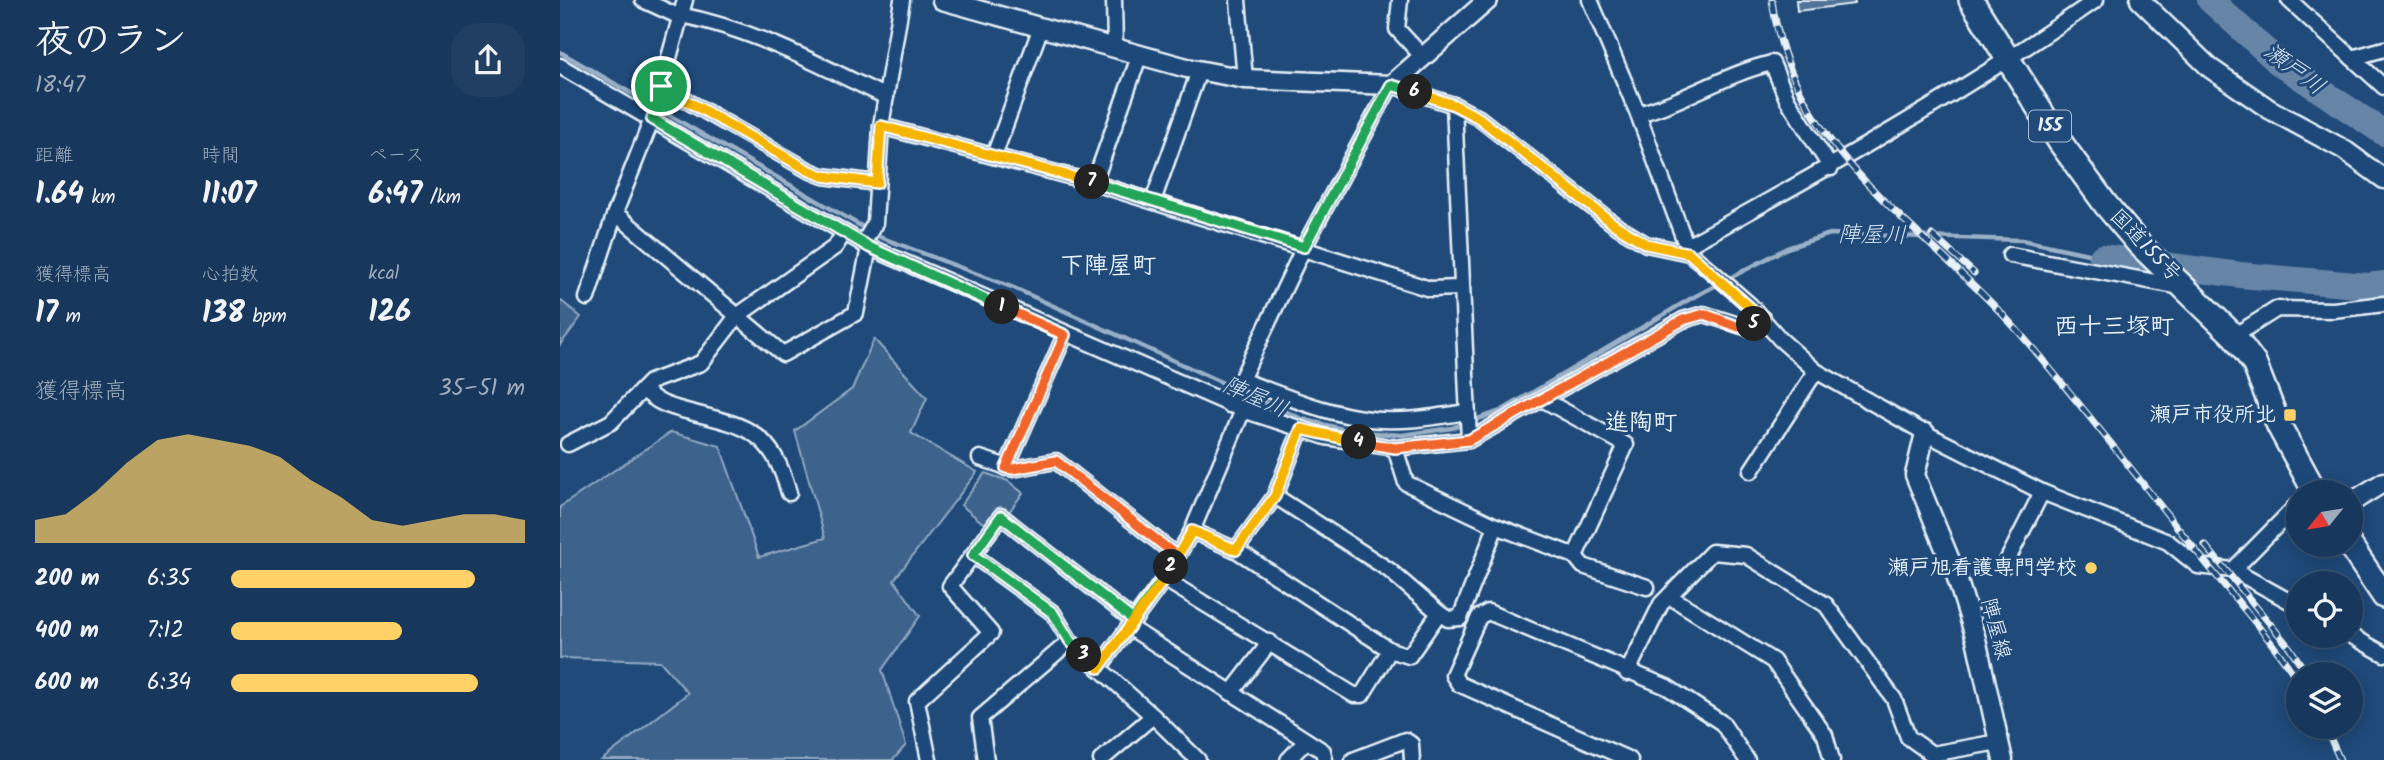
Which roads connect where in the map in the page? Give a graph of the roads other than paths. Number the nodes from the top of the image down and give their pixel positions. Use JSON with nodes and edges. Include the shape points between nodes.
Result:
{"nodes":[{"id":1,"x":643,"y":0,"type":"edge"},
{"id":2,"x":685,"y":0,"type":"edge"},
{"id":3,"x":902,"y":0,"type":"edge"},
{"id":4,"x":942,"y":0,"type":"edge"},
{"id":5,"x":1114,"y":0,"type":"edge"},
{"id":6,"x":1238,"y":0,"type":"edge"},
{"id":7,"x":1400,"y":0,"type":"edge"},
{"id":8,"x":1488,"y":0,"type":"edge"},
{"id":9,"x":1590,"y":0,"type":"edge"},
{"id":10,"x":1971,"y":0,"type":"edge"},
{"id":11,"x":2096,"y":0,"type":"edge"},
{"id":12,"x":2140,"y":0,"type":"edge"},
{"id":13,"x":2288,"y":0,"type":"edge"},
{"id":14,"x":969,"y":3,"type":"edge"},
{"id":15,"x":680,"y":16,"type":"junction"},
{"id":16,"x":1041,"y":27,"type":"junction"},
{"id":17,"x":1115,"y":48,"type":"junction"},
{"id":18,"x":2384,"y":49,"type":"edge"},
{"id":19,"x":1140,"y":54,"type":"junction"},
{"id":20,"x":1423,"y":57,"type":"junction"},
{"id":21,"x":2352,"y":58,"type":"junction"},
{"id":22,"x":2010,"y":60,"type":"junction"},
{"id":23,"x":560,"y":66,"type":"edge"},
{"id":24,"x":1199,"y":71,"type":"junction"},
{"id":25,"x":1245,"y":79,"type":"junction"},
{"id":26,"x":1391,"y":85,"type":"junction"},
{"id":27,"x":2384,"y":88,"type":"edge"},
{"id":28,"x":886,"y":97,"type":"junction"},
{"id":29,"x":656,"y":105,"type":"junction"},
{"id":30,"x":1454,"y":105,"type":"junction"},
{"id":31,"x":1638,"y":114,"type":"junction"},
{"id":32,"x":881,"y":126,"type":"junction"},
{"id":33,"x":994,"y":156,"type":"junction"},
{"id":34,"x":1831,"y":167,"type":"junction"},
{"id":35,"x":2384,"y":179,"type":"edge"},
{"id":36,"x":877,"y":183,"type":"junction"},
{"id":37,"x":1094,"y":183,"type":"junction"},
{"id":38,"x":1153,"y":201,"type":"junction"},
{"id":39,"x":615,"y":213,"type":"junction"},
{"id":40,"x":844,"y":233,"type":"junction"},
{"id":41,"x":866,"y":244,"type":"junction"},
{"id":42,"x":1304,"y":247,"type":"junction"},
{"id":43,"x":1688,"y":249,"type":"junction"},
{"id":44,"x":2010,"y":255,"type":"dead end"},
{"id":45,"x":2182,"y":285,"type":"junction"},
{"id":46,"x":1460,"y":288,"type":"junction"},
{"id":47,"x":587,"y":298,"type":"dead end"},
{"id":48,"x":2384,"y":304,"type":"edge"},
{"id":49,"x":737,"y":316,"type":"junction"},
{"id":50,"x":1763,"y":319,"type":"junction"},
{"id":51,"x":1065,"y":335,"type":"junction"},
{"id":52,"x":2234,"y":336,"type":"junction"},
{"id":53,"x":1816,"y":371,"type":"junction"},
{"id":54,"x":1240,"y":381,"type":"junction"},
{"id":55,"x":643,"y":389,"type":"junction"},
{"id":56,"x":1544,"y":400,"type":"junction"},
{"id":57,"x":1235,"y":404,"type":"junction"},
{"id":58,"x":1466,"y":415,"type":"junction"},
{"id":59,"x":1301,"y":429,"type":"junction"},
{"id":60,"x":1924,"y":433,"type":"junction"},
{"id":61,"x":1468,"y":437,"type":"junction"},
{"id":62,"x":568,"y":444,"type":"dead end"},
{"id":63,"x":1395,"y":448,"type":"junction"},
{"id":64,"x":980,"y":458,"type":"dead end"},
{"id":65,"x":1006,"y":468,"type":"junction"},
{"id":66,"x":1751,"y":471,"type":"dead end"},
{"id":67,"x":2303,"y":480,"type":"edge"},
{"id":68,"x":2384,"y":482,"type":"edge"},
{"id":69,"x":2042,"y":492,"type":"junction"},
{"id":70,"x":789,"y":493,"type":"dead end"},
{"id":71,"x":2363,"y":495,"type":"edge"},
{"id":72,"x":1275,"y":496,"type":"junction"},
{"id":73,"x":2286,"y":517,"type":"edge"},
{"id":74,"x":1496,"y":526,"type":"junction"},
{"id":75,"x":1192,"y":531,"type":"junction"},
{"id":76,"x":1236,"y":550,"type":"junction"},
{"id":77,"x":973,"y":555,"type":"junction"},
{"id":78,"x":1177,"y":556,"type":"junction"},
{"id":79,"x":1575,"y":556,"type":"junction"},
{"id":80,"x":2358,"y":557,"type":"edge"},
{"id":81,"x":2005,"y":565,"type":"dead end"},
{"id":82,"x":2233,"y":570,"type":"junction"},
{"id":83,"x":1164,"y":579,"type":"junction"},
{"id":84,"x":1647,"y":587,"type":"dead end"},
{"id":85,"x":1669,"y":596,"type":"junction"},
{"id":86,"x":2384,"y":596,"type":"edge"},
{"id":87,"x":2286,"y":599,"type":"edge"},
{"id":88,"x":1438,"y":614,"type":"junction"},
{"id":89,"x":1131,"y":624,"type":"junction"},
{"id":90,"x":1070,"y":641,"type":"junction"},
{"id":91,"x":1270,"y":642,"type":"junction"},
{"id":92,"x":2363,"y":642,"type":"edge"},
{"id":93,"x":1390,"y":650,"type":"junction"},
{"id":94,"x":2384,"y":654,"type":"edge"},
{"id":95,"x":1099,"y":668,"type":"junction"},
{"id":96,"x":1627,"y":673,"type":"junction"},
{"id":97,"x":1231,"y":693,"type":"junction"},
{"id":98,"x":1153,"y":716,"type":"junction"},
{"id":99,"x":1306,"y":741,"type":"junction"},
{"id":100,"x":1998,"y":741,"type":"junction"},
{"id":101,"x":929,"y":760,"type":"edge"},
{"id":102,"x":986,"y":760,"type":"edge"},
{"id":103,"x":1101,"y":760,"type":"edge"},
{"id":104,"x":1198,"y":760,"type":"edge"},
{"id":105,"x":1288,"y":760,"type":"edge"},
{"id":106,"x":1325,"y":760,"type":"edge"},
{"id":107,"x":1353,"y":760,"type":"edge"},
{"id":108,"x":1412,"y":760,"type":"edge"},
{"id":109,"x":1630,"y":760,"type":"edge"},
{"id":110,"x":1747,"y":760,"type":"edge"},
{"id":111,"x":1832,"y":760,"type":"edge"},
{"id":112,"x":2003,"y":760,"type":"edge"}],
"edges":[{"from":1,"to":15,"type":"street"},
{"from":2,"to":15,"type":"street"},
{"from":3,"to":28,"type":"street"},
{"from":4,"to":14,"type":"street"},
{"from":5,"to":17,"type":"street"},
{"from":6,"to":25,"type":"street"},
{"from":7,"to":20,"type":"street","via":[[1397,29]]},
{"from":8,"to":20,"type":"street"},
{"from":9,"to":31,"type":"street"},
{"from":10,"to":22,"type":"highway","name":"国道155号","number":"155"},
{"from":11,"to":22,"type":"street"},
{"from":12,"to":35,"type":"street","via":[[2210,68]]},
{"from":13,"to":21,"type":"street"},
{"from":14,"to":16,"type":"street"},
{"from":15,"to":28,"type":"street","via":[[724,25],[859,81]]},
{"from":15,"to":29,"type":"street"},
{"from":16,"to":17,"type":"street"},
{"from":16,"to":33,"type":"street"},
{"from":17,"to":19,"type":"street"},
{"from":18,"to":21,"type":"street"},
{"from":19,"to":24,"type":"street"},
{"from":19,"to":37,"type":"street"},
{"from":20,"to":26,"type":"street"},
{"from":21,"to":27,"type":"street"},
{"from":22,"to":34,"type":"street"},
{"from":22,"to":45,"type":"highway","name":"国道155号","number":"155","via":[[2060,142],[2139,244]]},
{"from":23,"to":29,"type":"street"},
{"from":24,"to":25,"type":"street"},
{"from":24,"to":38,"type":"street"},
{"from":25,"to":26,"type":"street"},
{"from":26,"to":30,"type":"street"},
{"from":26,"to":42,"type":"street"},
{"from":28,"to":32,"type":"street"},
{"from":29,"to":36,"type":"street","via":[[823,176]]},
{"from":29,"to":39,"type":"street"},
{"from":29,"to":40,"type":"street"},
{"from":30,"to":43,"type":"street","via":[[1490,126],[1646,244]]},
{"from":30,"to":46,"type":"street"},
{"from":31,"to":34,"type":"street","via":[[1672,105],[1733,75],[1772,63],[1787,99]]},
{"from":31,"to":43,"type":"street"},
{"from":32,"to":33,"type":"street"},
{"from":32,"to":36,"type":"street"},
{"from":33,"to":37,"type":"street"},
{"from":34,"to":43,"type":"street"},
{"from":36,"to":41,"type":"street","via":[[873,226]]},
{"from":37,"to":38,"type":"street"},
{"from":38,"to":42,"type":"street"},
{"from":39,"to":47,"type":"street"},
{"from":39,"to":49,"type":"street"},
{"from":40,"to":41,"type":"street"},
{"from":40,"to":49,"type":"street","via":[[835,247]]},
{"from":41,"to":49,"type":"street","via":[[856,313],[783,354]]},
{"from":41,"to":51,"type":"street"},
{"from":42,"to":46,"type":"street","via":[[1430,289]]},
{"from":42,"to":54,"type":"street"},
{"from":43,"to":50,"type":"street"},
{"from":44,"to":45,"type":"street"},
{"from":45,"to":52,"type":"highway","name":"国道155号","number":"155"},
{"from":46,"to":58,"type":"street"},
{"from":48,"to":52,"type":"street","via":[[2333,310],[2277,309]]},
{"from":49,"to":55,"type":"street","via":[[701,363],[650,382]]},
{"from":50,"to":53,"type":"street"},
{"from":50,"to":56,"type":"street","via":[[1748,328],[1704,314],[1683,320]]},
{"from":51,"to":57,"type":"street"},
{"from":51,"to":65,"type":"street"},
{"from":52,"to":67,"type":"highway","name":"国道155号","number":"155","via":[[2254,363]]},
{"from":53,"to":60,"type":"street"},
{"from":53,"to":66,"type":"street"},
{"from":54,"to":57,"type":"street"},
{"from":54,"to":58,"type":"street","via":[[1311,406],[1370,419]]},
{"from":55,"to":62,"type":"street","via":[[611,422]]},
{"from":55,"to":70,"type":"street","via":[[657,404],[741,425],[767,443],[782,466]]},
{"from":56,"to":61,"type":"street"},
{"from":56,"to":79,"type":"street","via":[[1626,444]]},
{"from":57,"to":59,"type":"street"},
{"from":57,"to":75,"type":"street"},
{"from":58,"to":61,"type":"street"},
{"from":59,"to":63,"type":"street"},
{"from":59,"to":72,"type":"street"},
{"from":60,"to":69,"type":"street"},
{"from":60,"to":100,"type":"street","name":"陣屋線","via":[[1916,475],[1972,626]]},
{"from":61,"to":63,"type":"street"},
{"from":63,"to":74,"type":"street","via":[[1406,483]]},
{"from":64,"to":65,"type":"street"},
{"from":65,"to":78,"type":"street","via":[[1056,461]]},
{"from":68,"to":71,"type":"street"},
{"from":69,"to":81,"type":"street"},
{"from":69,"to":82,"type":"street","via":[[2168,542],[2198,566]]},
{"from":72,"to":76,"type":"street"},
{"from":72,"to":88,"type":"street","via":[[1389,570]]},
{"from":73,"to":82,"type":"street"},
{"from":74,"to":79,"type":"street"},
{"from":74,"to":88,"type":"street","via":[[1460,618]]},
{"from":75,"to":76,"type":"street"},
{"from":75,"to":78,"type":"street"},
{"from":76,"to":93,"type":"street"},
{"from":77,"to":89,"type":"street","via":[[1001,516]]},
{"from":77,"to":90,"type":"street","via":[[1053,613]]},
{"from":77,"to":101,"type":"street","via":[[950,586],[992,633],[917,701]]},
{"from":78,"to":83,"type":"street"},
{"from":79,"to":84,"type":"street","via":[[1583,566]]},
{"from":80,"to":86,"type":"highway"},
{"from":82,"to":87,"type":"street"},
{"from":83,"to":89,"type":"street"},
{"from":83,"to":91,"type":"street"},
{"from":85,"to":96,"type":"street"},
{"from":85,"to":100,"type":"street","via":[[1712,552],[1746,555],[1826,605],[1894,699],[1908,737],[1932,754]]},
{"from":85,"to":111,"type":"street","via":[[1773,661],[1825,735]]},
{"from":88,"to":93,"type":"street","via":[[1409,656]]},
{"from":89,"to":95,"type":"street"},
{"from":89,"to":97,"type":"street"},
{"from":90,"to":95,"type":"street"},
{"from":90,"to":102,"type":"street","via":[[980,718]]},
{"from":91,"to":93,"type":"street","via":[[1354,695],[1362,695]]},
{"from":91,"to":97,"type":"street"},
{"from":92,"to":94,"type":"street"},
{"from":95,"to":98,"type":"street"},
{"from":96,"to":109,"type":"street","via":[[1488,612],[1479,617],[1453,675],[1459,684]]},
{"from":96,"to":110,"type":"street","via":[[1667,687],[1722,723]]},
{"from":97,"to":99,"type":"street"},
{"from":98,"to":103,"type":"street"},
{"from":98,"to":104,"type":"street"},
{"from":99,"to":105,"type":"street"},
{"from":99,"to":106,"type":"street","via":[[1323,751]]},
{"from":100,"to":112,"type":"street","name":"陣屋線"},
{"from":107,"to":108,"type":"street","via":[[1405,740]]}]}
